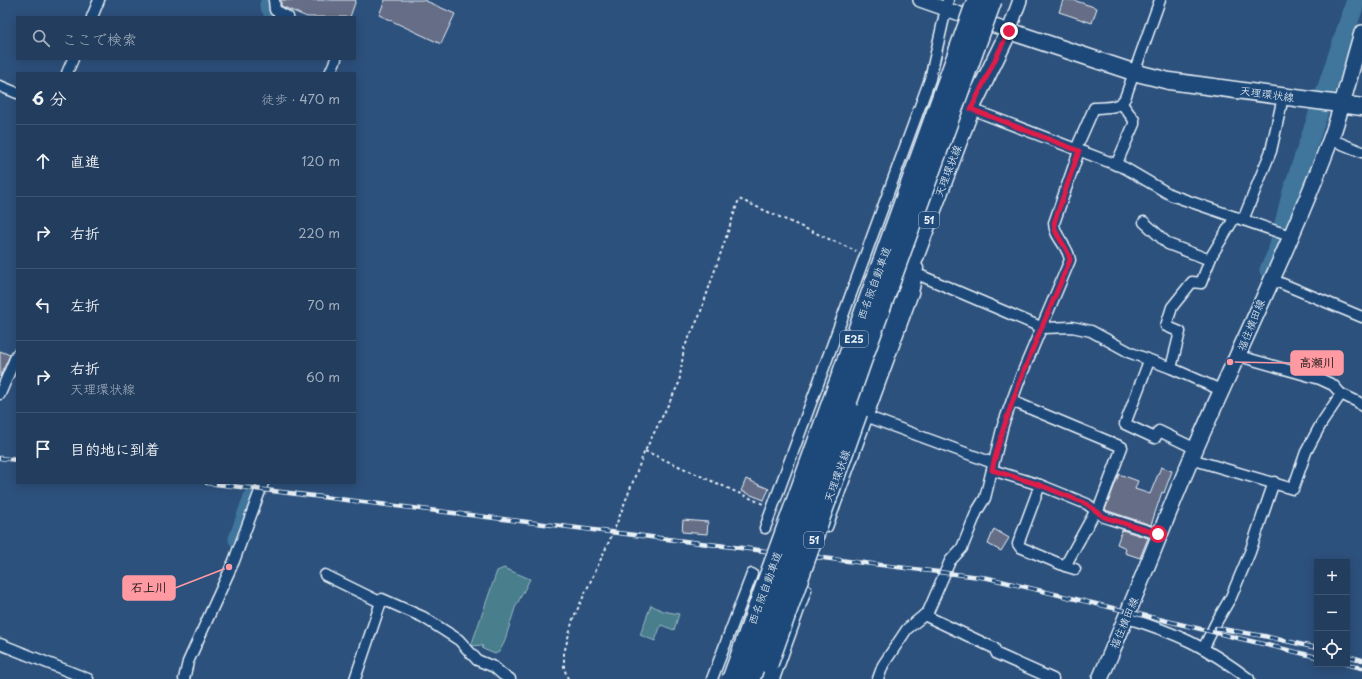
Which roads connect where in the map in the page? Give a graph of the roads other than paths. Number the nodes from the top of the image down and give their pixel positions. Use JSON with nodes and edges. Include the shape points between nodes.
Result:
{"nodes":[{"id":1,"x":99,"y":0,"type":"edge"},
{"id":2,"x":274,"y":0,"type":"edge"},
{"id":3,"x":920,"y":0,"type":"edge"},
{"id":4,"x":976,"y":0,"type":"edge"},
{"id":5,"x":992,"y":0,"type":"edge"},
{"id":6,"x":1020,"y":0,"type":"edge"},
{"id":7,"x":1160,"y":0,"type":"edge"},
{"id":8,"x":947,"y":4,"type":"edge"},
{"id":9,"x":92,"y":16,"type":"edge"},
{"id":10,"x":286,"y":16,"type":"edge"},
{"id":11,"x":1009,"y":31,"type":"junction"},
{"id":12,"x":1362,"y":33,"type":"edge"},
{"id":13,"x":74,"y":60,"type":"edge"},
{"id":14,"x":336,"y":60,"type":"edge"},
{"id":15,"x":68,"y":72,"type":"edge"},
{"id":16,"x":330,"y":72,"type":"edge"},
{"id":17,"x":1133,"y":72,"type":"junction"},
{"id":18,"x":0,"y":86,"type":"edge"},
{"id":19,"x":16,"y":93,"type":"edge"},
{"id":20,"x":1283,"y":97,"type":"junction"},
{"id":21,"x":1122,"y":104,"type":"junction"},
{"id":22,"x":1338,"y":104,"type":"junction"},
{"id":23,"x":1362,"y":107,"type":"edge"},
{"id":24,"x":971,"y":109,"type":"junction"},
{"id":25,"x":1330,"y":139,"type":"junction"},
{"id":26,"x":1078,"y":150,"type":"junction"},
{"id":27,"x":1362,"y":152,"type":"edge"},
{"id":28,"x":1116,"y":165,"type":"junction"},
{"id":29,"x":1239,"y":218,"type":"junction"},
{"id":30,"x":1144,"y":222,"type":"dead end"},
{"id":31,"x":1290,"y":236,"type":"junction"},
{"id":32,"x":1210,"y":260,"type":"junction"},
{"id":33,"x":913,"y":273,"type":"junction"},
{"id":34,"x":1271,"y":279,"type":"junction"},
{"id":35,"x":1362,"y":317,"type":"edge"},
{"id":36,"x":1043,"y":328,"type":"junction"},
{"id":37,"x":16,"y":356,"type":"edge"},
{"id":38,"x":1239,"y":356,"type":"junction"},
{"id":39,"x":1149,"y":361,"type":"junction"},
{"id":40,"x":1171,"y":368,"type":"junction"},
{"id":41,"x":1223,"y":391,"type":"junction"},
{"id":42,"x":0,"y":394,"type":"edge"},
{"id":43,"x":1341,"y":394,"type":"junction"},
{"id":44,"x":1361,"y":400,"type":"edge"},
{"id":45,"x":1012,"y":402,"type":"junction"},
{"id":46,"x":864,"y":415,"type":"junction"},
{"id":47,"x":1194,"y":454,"type":"junction"},
{"id":48,"x":992,"y":467,"type":"junction"},
{"id":49,"x":1274,"y":482,"type":"junction"},
{"id":50,"x":263,"y":484,"type":"edge"},
{"id":51,"x":1040,"y":485,"type":"junction"},
{"id":52,"x":1097,"y":510,"type":"junction"},
{"id":53,"x":765,"y":528,"type":"dead end"},
{"id":54,"x":826,"y":530,"type":"dead end"},
{"id":55,"x":1156,"y":534,"type":"junction"},
{"id":56,"x":1065,"y":566,"type":"junction"},
{"id":57,"x":1075,"y":569,"type":"dead end"},
{"id":58,"x":752,"y":574,"type":"dead end"},
{"id":59,"x":325,"y":575,"type":"dead end"},
{"id":60,"x":806,"y":590,"type":"dead end"},
{"id":61,"x":380,"y":602,"type":"junction"},
{"id":62,"x":924,"y":615,"type":"junction"},
{"id":63,"x":1127,"y":618,"type":"junction"},
{"id":64,"x":0,"y":644,"type":"edge"},
{"id":65,"x":1204,"y":648,"type":"junction"},
{"id":66,"x":769,"y":675,"type":"edge"},
{"id":67,"x":88,"y":679,"type":"edge"},
{"id":68,"x":184,"y":679,"type":"edge"},
{"id":69,"x":354,"y":679,"type":"edge"},
{"id":70,"x":510,"y":679,"type":"edge"},
{"id":71,"x":712,"y":679,"type":"edge"},
{"id":72,"x":732,"y":679,"type":"edge"},
{"id":73,"x":750,"y":679,"type":"edge"},
{"id":74,"x":878,"y":679,"type":"edge"},
{"id":75,"x":1053,"y":679,"type":"edge"},
{"id":76,"x":1100,"y":679,"type":"edge"},
{"id":77,"x":1249,"y":679,"type":"edge"}],
"edges":[{"from":1,"to":9,"type":"street"},
{"from":2,"to":10,"type":"street","via":[[276,10]]},
{"from":3,"to":8,"type":"street"},
{"from":4,"to":72,"type":"highway","name":"西名阪自動車道","number":"E25","bridge":true},
{"from":5,"to":73,"type":"highway","name":"西名阪自動車道","number":"E25","bridge":true},
{"from":6,"to":11,"type":"street"},
{"from":7,"to":17,"type":"street"},
{"from":8,"to":11,"type":"street"},
{"from":8,"to":53,"type":"street","via":[[930,79]]},
{"from":11,"to":17,"type":"main road","name":"天理環状線"},
{"from":11,"to":24,"type":"main road","name":"天理環状線","number":"51"},
{"from":12,"to":22,"type":"main road","name":"福住横田線"},
{"from":13,"to":15,"type":"street"},
{"from":14,"to":16,"type":"street"},
{"from":17,"to":20,"type":"main road","name":"天理環状線","via":[[1169,82]]},
{"from":17,"to":21,"type":"street"},
{"from":18,"to":19,"type":"street"},
{"from":20,"to":22,"type":"main road","name":"天理環状線"},
{"from":20,"to":29,"type":"street","via":[[1272,151]]},
{"from":21,"to":26,"type":"street","via":[[1094,108]]},
{"from":21,"to":28,"type":"street","via":[[1134,120],[1134,124]]},
{"from":22,"to":23,"type":"main road","name":"天理環状線"},
{"from":22,"to":25,"type":"main road","name":"福住横田線"},
{"from":24,"to":26,"type":"street"},
{"from":24,"to":33,"type":"main road","name":"天理環状線","number":"51","via":[[923,235]]},
{"from":25,"to":27,"type":"street"},
{"from":25,"to":31,"type":"main road","name":"福住横田線"},
{"from":26,"to":28,"type":"street"},
{"from":26,"to":36,"type":"street","via":[[1054,223],[1054,229],[1069,252],[1070,260]]},
{"from":28,"to":29,"type":"street","via":[[1171,195]]},
{"from":29,"to":31,"type":"street"},
{"from":29,"to":32,"type":"street"},
{"from":30,"to":32,"type":"street","via":[[1168,244]]},
{"from":31,"to":34,"type":"main road","name":"福住横田線"},
{"from":32,"to":40,"type":"street","via":[[1201,283],[1192,282],[1172,307],[1166,326],[1180,332]]},
{"from":33,"to":36,"type":"street"},
{"from":33,"to":46,"type":"main road","name":"天理環状線","number":"51"},
{"from":34,"to":35,"type":"street"},
{"from":34,"to":38,"type":"main road","name":"福住横田線"},
{"from":36,"to":39,"type":"street","via":[[1072,327],[1092,331]]},
{"from":36,"to":45,"type":"street"},
{"from":37,"to":42,"type":"street"},
{"from":38,"to":41,"type":"main road","name":"福住横田線"},
{"from":38,"to":43,"type":"street","via":[[1320,379]]},
{"from":39,"to":40,"type":"street"},
{"from":39,"to":47,"type":"street","via":[[1125,424],[1156,438],[1159,431]]},
{"from":40,"to":41,"type":"street"},
{"from":41,"to":47,"type":"main road","name":"福住横田線"},
{"from":43,"to":44,"type":"street"},
{"from":43,"to":49,"type":"street","via":[[1306,452],[1294,489]]},
{"from":45,"to":48,"type":"street"},
{"from":45,"to":52,"type":"street","via":[[1122,447]]},
{"from":46,"to":48,"type":"street"},
{"from":46,"to":54,"type":"street"},
{"from":46,"to":66,"type":"main road","name":"天理環状線","number":"51","bridge":true},
{"from":47,"to":49,"type":"street"},
{"from":47,"to":55,"type":"main road","name":"福住横田線"},
{"from":48,"to":51,"type":"street"},
{"from":48,"to":62,"type":"street","via":[[985,498],[962,548],[950,561],[928,612]]},
{"from":49,"to":65,"type":"street","via":[[1250,552],[1231,597]]},
{"from":50,"to":68,"type":"street","via":[[234,561],[188,662]]},
{"from":51,"to":52,"type":"street"},
{"from":51,"to":56,"type":"street","via":[[1018,544]]},
{"from":52,"to":55,"type":"street","via":[[1104,517]]},
{"from":52,"to":56,"type":"street"},
{"from":55,"to":63,"type":"main road","name":"福住横田線"},
{"from":56,"to":57,"type":"street"},
{"from":58,"to":71,"type":"street"},
{"from":59,"to":61,"type":"street"},
{"from":60,"to":66,"type":"street"},
{"from":61,"to":69,"type":"street"},
{"from":61,"to":70,"type":"street","via":[[382,599],[423,617],[459,640],[477,660],[494,667]]},
{"from":62,"to":74,"type":"street","via":[[907,629],[882,665]]},
{"from":62,"to":75,"type":"street","via":[[994,648],[998,654]]},
{"from":63,"to":65,"type":"street","via":[[1160,628]]},
{"from":63,"to":76,"type":"main road","name":"福住横田線"},
{"from":64,"to":67,"type":"street"},
{"from":65,"to":77,"type":"street"}]}
